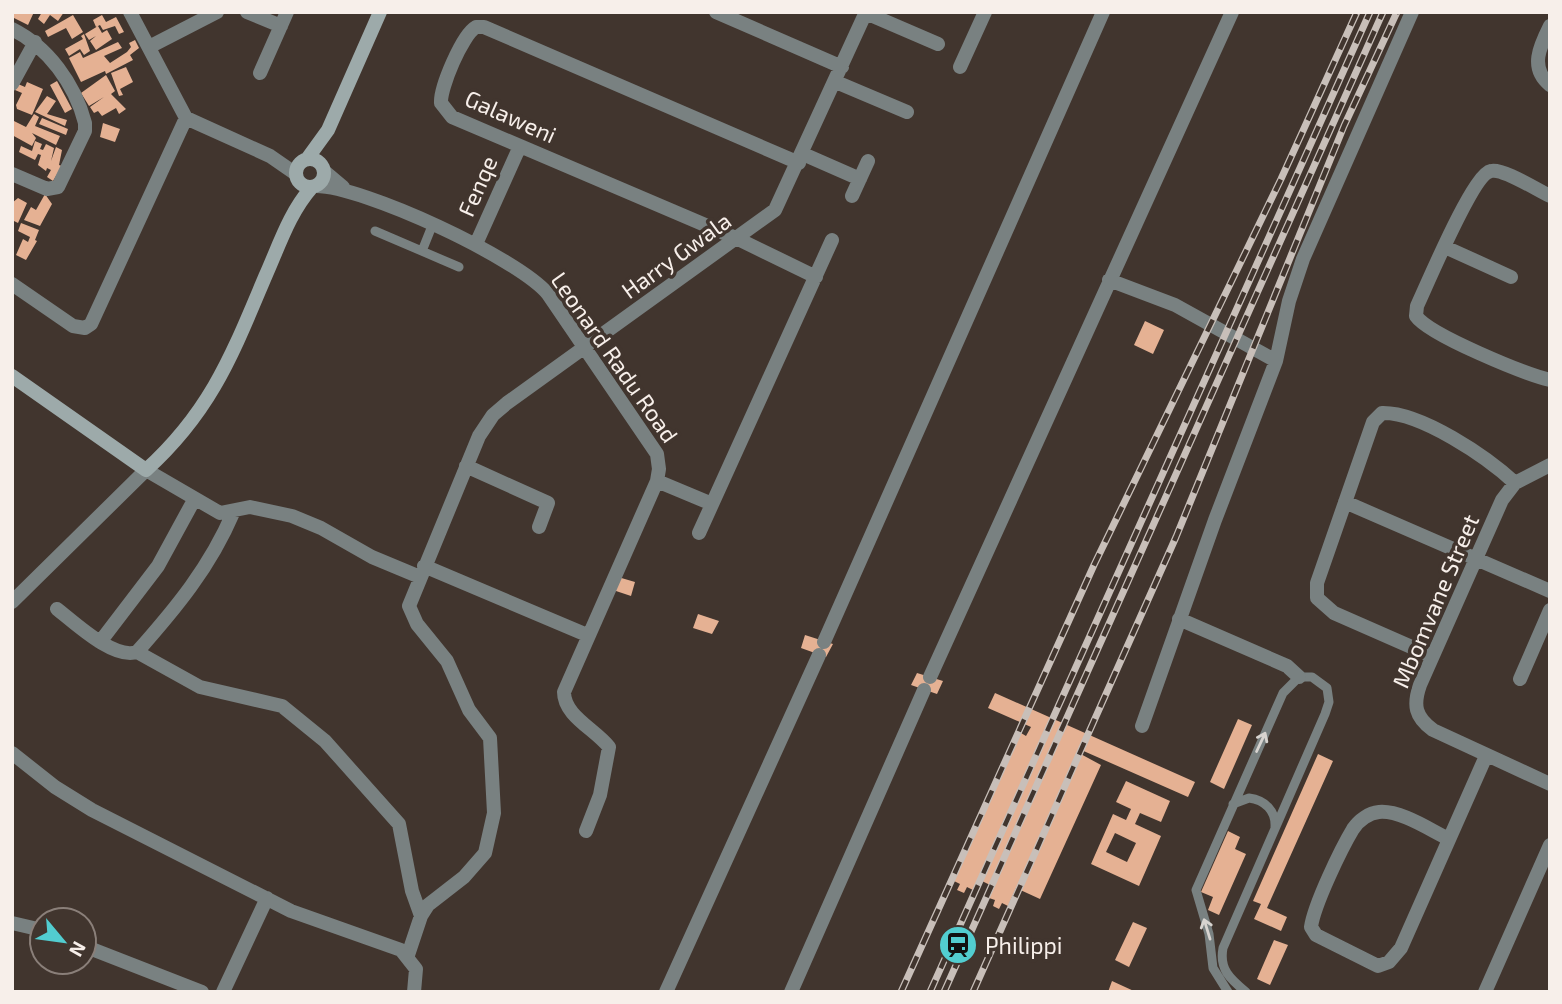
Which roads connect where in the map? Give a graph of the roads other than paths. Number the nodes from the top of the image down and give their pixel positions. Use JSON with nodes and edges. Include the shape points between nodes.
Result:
{"nodes":[{"id":1,"x":130,"y":12,"type":"edge"},
{"id":2,"x":217,"y":12,"type":"edge"},
{"id":3,"x":247,"y":12,"type":"edge"},
{"id":4,"x":380,"y":12,"type":"edge"},
{"id":5,"x":716,"y":12,"type":"edge"},
{"id":6,"x":866,"y":12,"type":"edge"},
{"id":7,"x":985,"y":12,"type":"edge"},
{"id":8,"x":1103,"y":12,"type":"edge"},
{"id":9,"x":1232,"y":12,"type":"edge"},
{"id":10,"x":1412,"y":12,"type":"edge"},
{"id":11,"x":743,"y":18,"type":"edge"},
{"id":12,"x":284,"y":19,"type":"edge"},
{"id":13,"x":1550,"y":26,"type":"edge"},
{"id":14,"x":12,"y":29,"type":"edge"},
{"id":15,"x":35,"y":42,"type":"junction"},
{"id":16,"x":938,"y":44,"type":"dead end"},
{"id":17,"x":149,"y":47,"type":"junction"},
{"id":18,"x":842,"y":67,"type":"junction"},
{"id":19,"x":960,"y":67,"type":"dead end"},
{"id":20,"x":260,"y":73,"type":"dead end"},
{"id":21,"x":836,"y":82,"type":"junction"},
{"id":22,"x":12,"y":84,"type":"edge"},
{"id":23,"x":1550,"y":85,"type":"edge"},
{"id":24,"x":908,"y":111,"type":"dead end"},
{"id":25,"x":186,"y":118,"type":"junction"},
{"id":26,"x":328,"y":130,"type":"junction"},
{"id":27,"x":520,"y":146,"type":"junction"},
{"id":28,"x":801,"y":158,"type":"junction"},
{"id":29,"x":867,"y":161,"type":"dead end"},
{"id":30,"x":300,"y":168,"type":"junction"},
{"id":31,"x":324,"y":169,"type":"junction"},
{"id":32,"x":12,"y":174,"type":"edge"},
{"id":33,"x":860,"y":179,"type":"junction"},
{"id":34,"x":314,"y":186,"type":"junction"},
{"id":35,"x":350,"y":191,"type":"junction"},
{"id":36,"x":852,"y":196,"type":"dead end"},
{"id":37,"x":1550,"y":196,"type":"edge"},
{"id":38,"x":292,"y":215,"type":"junction"},
{"id":39,"x":432,"y":226,"type":"junction"},
{"id":40,"x":375,"y":230,"type":"dead end"},
{"id":41,"x":738,"y":239,"type":"junction"},
{"id":42,"x":832,"y":240,"type":"dead end"},
{"id":43,"x":476,"y":244,"type":"junction"},
{"id":44,"x":1445,"y":247,"type":"junction"},
{"id":45,"x":422,"y":251,"type":"junction"},
{"id":46,"x":459,"y":267,"type":"dead end"},
{"id":47,"x":816,"y":276,"type":"junction"},
{"id":48,"x":1511,"y":277,"type":"dead end"},
{"id":49,"x":1109,"y":280,"type":"junction"},
{"id":50,"x":12,"y":284,"type":"edge"},
{"id":51,"x":585,"y":348,"type":"junction"},
{"id":52,"x":1276,"y":361,"type":"junction"},
{"id":53,"x":12,"y":376,"type":"edge"},
{"id":54,"x":1550,"y":380,"type":"edge"},
{"id":55,"x":1550,"y":465,"type":"edge"},
{"id":56,"x":466,"y":466,"type":"junction"},
{"id":57,"x":146,"y":470,"type":"junction"},
{"id":58,"x":657,"y":481,"type":"junction"},
{"id":59,"x":1515,"y":482,"type":"junction"},
{"id":60,"x":194,"y":500,"type":"junction"},
{"id":61,"x":1345,"y":502,"type":"junction"},
{"id":62,"x":712,"y":504,"type":"junction"},
{"id":63,"x":233,"y":513,"type":"junction"},
{"id":64,"x":539,"y":527,"type":"dead end"},
{"id":65,"x":699,"y":533,"type":"dead end"},
{"id":66,"x":1475,"y":559,"type":"junction"},
{"id":67,"x":422,"y":571,"type":"junction"},
{"id":68,"x":1550,"y":591,"type":"edge"},
{"id":69,"x":12,"y":601,"type":"edge"},
{"id":70,"x":57,"y":609,"type":"dead end"},
{"id":71,"x":1550,"y":610,"type":"edge"},
{"id":72,"x":1179,"y":619,"type":"junction"},
{"id":73,"x":587,"y":635,"type":"junction"},
{"id":74,"x":100,"y":642,"type":"junction"},
{"id":75,"x":137,"y":652,"type":"junction"},
{"id":76,"x":1432,"y":656,"type":"junction"},
{"id":77,"x":1299,"y":677,"type":"junction"},
{"id":78,"x":1520,"y":678,"type":"dead end"},
{"id":79,"x":1142,"y":726,"type":"dead end"},
{"id":80,"x":12,"y":753,"type":"edge"},
{"id":81,"x":1486,"y":756,"type":"junction"},
{"id":82,"x":1550,"y":784,"type":"edge"},
{"id":83,"x":1233,"y":804,"type":"junction"},
{"id":84,"x":1275,"y":830,"type":"junction"},
{"id":85,"x":586,"y":831,"type":"dead end"},
{"id":86,"x":1449,"y":839,"type":"junction"},
{"id":87,"x":1550,"y":845,"type":"edge"},
{"id":88,"x":267,"y":898,"type":"junction"},
{"id":89,"x":421,"y":916,"type":"junction"},
{"id":90,"x":98,"y":951,"type":"edge"},
{"id":91,"x":408,"y":955,"type":"junction"},
{"id":92,"x":202,"y":992,"type":"edge"},
{"id":93,"x":223,"y":992,"type":"edge"},
{"id":94,"x":415,"y":992,"type":"edge"},
{"id":95,"x":666,"y":992,"type":"edge"},
{"id":96,"x":791,"y":992,"type":"edge"},
{"id":97,"x":1228,"y":992,"type":"edge"},
{"id":98,"x":1246,"y":992,"type":"edge"},
{"id":99,"x":1485,"y":992,"type":"edge"}],
"edges":[{"from":1,"to":17,"type":"street"},
{"from":2,"to":17,"type":"street"},
{"from":3,"to":12,"type":"street"},
{"from":4,"to":26,"type":"street"},
{"from":5,"to":11,"type":"street"},
{"from":6,"to":16,"type":"street"},
{"from":6,"to":18,"type":"street","name":"Harry Gwala"},
{"from":7,"to":19,"type":"street"},
{"from":8,"to":95,"type":"street"},
{"from":9,"to":49,"type":"street"},
{"from":10,"to":52,"type":"street","via":[[1303,259]]},
{"from":11,"to":18,"type":"street"},
{"from":12,"to":20,"type":"street"},
{"from":13,"to":23,"type":"street","via":[[1537,58],[1542,78]]},
{"from":14,"to":15,"type":"street"},
{"from":15,"to":22,"type":"street"},
{"from":15,"to":32,"type":"street","via":[[55,63],[83,114],[85,131],[53,190]]},
{"from":17,"to":25,"type":"street"},
{"from":18,"to":21,"type":"street","name":"Harry Gwala"},
{"from":21,"to":24,"type":"street"},
{"from":21,"to":28,"type":"street","name":"Harry Gwala"},
{"from":25,"to":30,"type":"street"},
{"from":25,"to":50,"type":"street","via":[[91,324],[73,326]]},
{"from":26,"to":30,"type":"street"},
{"from":26,"to":31,"type":"street"},
{"from":27,"to":28,"type":"street","name":"Galaweni","via":[[452,117],[441,103],[441,91],[475,27]]},
{"from":27,"to":41,"type":"street","name":"Galaweni"},
{"from":27,"to":43,"type":"street","name":"Fenqe"},
{"from":28,"to":33,"type":"street"},
{"from":28,"to":41,"type":"street","name":"Harry Gwala","via":[[775,210]]},
{"from":29,"to":33,"type":"street"},
{"from":30,"to":31,"type":"street","via":[[316,160]]},
{"from":30,"to":34,"type":"street","via":[[303,185]]},
{"from":30,"to":38,"type":"street"},
{"from":31,"to":34,"type":"street","via":[[323,180]]},
{"from":31,"to":35,"type":"street","name":"Leonard Radu Road"},
{"from":33,"to":36,"type":"street"},
{"from":34,"to":35,"type":"street","name":"Leonard Radu Road"},
{"from":34,"to":38,"type":"street"},
{"from":35,"to":39,"type":"street","name":"Leonard Radu Road"},
{"from":37,"to":44,"type":"street","via":[[1490,170],[1479,178]]},
{"from":38,"to":57,"type":"street","via":[[214,391],[186,431]]},
{"from":39,"to":43,"type":"street","name":"Leonard Radu Road"},
{"from":39,"to":45,"type":"lane"},
{"from":40,"to":45,"type":"lane"},
{"from":41,"to":47,"type":"street","name":"Galaweni"},
{"from":41,"to":51,"type":"street","name":"Harry Gwala"},
{"from":42,"to":47,"type":"street"},
{"from":43,"to":51,"type":"street","name":"Leonard Radu Road","via":[[539,283]]},
{"from":44,"to":48,"type":"street"},
{"from":44,"to":54,"type":"street","via":[[1417,306],[1419,321],[1507,365]]},
{"from":45,"to":46,"type":"lane"},
{"from":47,"to":62,"type":"street"},
{"from":49,"to":52,"type":"street","via":[[1175,305]]},
{"from":49,"to":96,"type":"street"},
{"from":51,"to":56,"type":"street","name":"Harry Gwala","via":[[493,415]]},
{"from":51,"to":58,"type":"street","name":"Leonard Radu Road","via":[[654,446],[659,460]]},
{"from":52,"to":72,"type":"street"},
{"from":53,"to":57,"type":"street"},
{"from":55,"to":59,"type":"street"},
{"from":56,"to":64,"type":"street","via":[[548,503]]},
{"from":56,"to":67,"type":"street","name":"Harry Gwala"},
{"from":57,"to":60,"type":"street"},
{"from":57,"to":69,"type":"street"},
{"from":58,"to":62,"type":"street"},
{"from":58,"to":73,"type":"street","name":"Leonard Radu Road"},
{"from":59,"to":61,"type":"street","via":[[1467,445],[1397,414],[1382,413],[1370,428]]},
{"from":59,"to":66,"type":"street","name":"Mbomvane Street"},
{"from":60,"to":63,"type":"street","via":[[220,513]]},
{"from":60,"to":74,"type":"street","via":[[158,566]]},
{"from":61,"to":66,"type":"street"},
{"from":61,"to":76,"type":"street","via":[[1317,583],[1317,598],[1334,613]]},
{"from":62,"to":65,"type":"street"},
{"from":63,"to":67,"type":"street","via":[[250,507],[292,516],[372,558]]},
{"from":63,"to":75,"type":"street","via":[[198,579]]},
{"from":66,"to":68,"type":"street"},
{"from":66,"to":76,"type":"street","name":"Mbomvane Street"},
{"from":67,"to":73,"type":"street"},
{"from":67,"to":89,"type":"street","name":"Harry Gwala","via":[[409,606],[417,624],[447,661],[469,710],[490,738],[494,813],[485,853]]},
{"from":70,"to":74,"type":"street"},
{"from":71,"to":78,"type":"street"},
{"from":72,"to":77,"type":"street","via":[[1287,666]]},
{"from":72,"to":79,"type":"street"},
{"from":73,"to":85,"type":"street","name":"Leonard Radu Road","via":[[564,692],[566,705],[609,747],[600,795]]},
{"from":74,"to":75,"type":"street","via":[[126,654]]},
{"from":75,"to":89,"type":"street","via":[[200,688],[282,706],[325,741],[399,824]]},
{"from":76,"to":81,"type":"street","name":"Mbomvane Street","via":[[1416,695],[1422,722]]},
{"from":83,"to":77,"type":"lane","one_way":true,"via":[[1283,693]]},
{"from":77,"to":84,"type":"lane","via":[[1322,682],[1329,702]]},
{"from":80,"to":88,"type":"street","via":[[93,810]]},
{"from":81,"to":82,"type":"street","name":"Mbomvane Street"},
{"from":81,"to":86,"type":"street"},
{"from":83,"to":84,"type":"lane","via":[[1249,798],[1266,804],[1273,813]]},
{"from":97,"to":83,"type":"lane","one_way":true,"via":[[1213,968],[1196,890]]},
{"from":84,"to":98,"type":"lane","via":[[1221,958],[1226,975]]},
{"from":86,"to":86,"type":"street","via":[[1401,948],[1389,962],[1373,964],[1315,935],[1311,927],[1316,909],[1353,828],[1365,816],[1392,813]]},
{"from":87,"to":99,"type":"street"},
{"from":88,"to":91,"type":"street"},
{"from":88,"to":93,"type":"street"},
{"from":89,"to":91,"type":"street"},
{"from":90,"to":92,"type":"street"},
{"from":91,"to":94,"type":"street","via":[[416,969]]}]}
